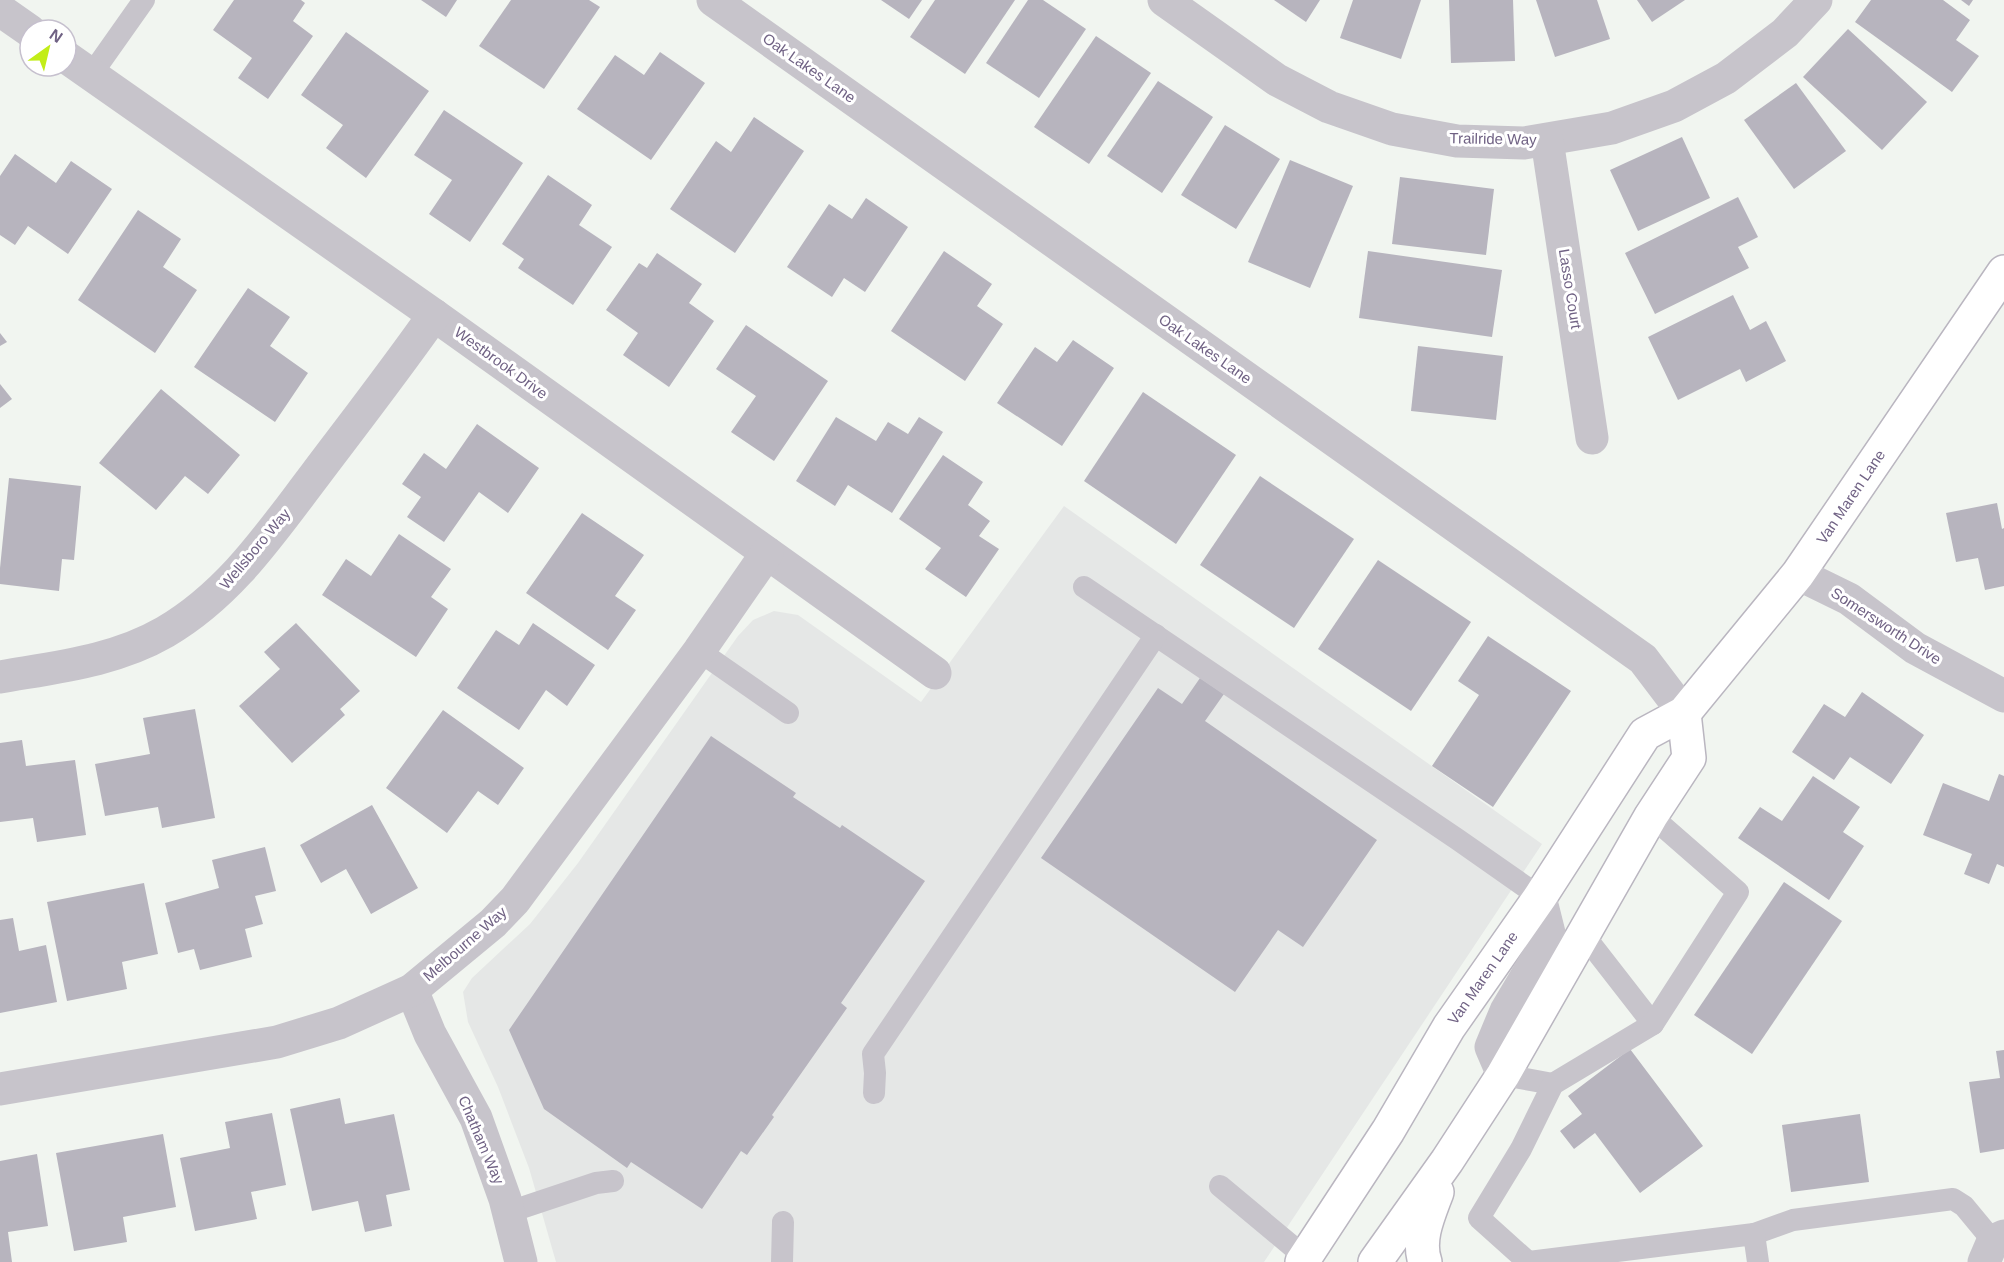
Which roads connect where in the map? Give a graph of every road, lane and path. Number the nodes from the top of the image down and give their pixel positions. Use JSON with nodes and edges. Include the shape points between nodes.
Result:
{"nodes":[{"id":1,"x":144,"y":0,"type":"edge"},
{"id":2,"x":713,"y":0,"type":"edge"},
{"id":3,"x":1164,"y":0,"type":"edge"},
{"id":4,"x":1816,"y":0,"type":"edge"},
{"id":5,"x":0,"y":10,"type":"edge"},
{"id":6,"x":18,"y":23,"type":"edge"},
{"id":7,"x":79,"y":66,"type":"edge"},
{"id":8,"x":1547,"y":140,"type":"junction"},
{"id":9,"x":2004,"y":272,"type":"edge"},
{"id":10,"x":434,"y":315,"type":"junction"},
{"id":11,"x":1592,"y":438,"type":"dead end"},
{"id":12,"x":767,"y":553,"type":"junction"},
{"id":13,"x":1798,"y":574,"type":"junction"},
{"id":14,"x":1084,"y":587,"type":"dead end"},
{"id":15,"x":1156,"y":635,"type":"junction"},
{"id":16,"x":699,"y":651,"type":"junction"},
{"id":17,"x":934,"y":673,"type":"dead end"},
{"id":18,"x":0,"y":677,"type":"edge"},
{"id":19,"x":2004,"y":696,"type":"edge"},
{"id":20,"x":788,"y":712,"type":"dead end"},
{"id":21,"x":1684,"y":713,"type":"junction"},
{"id":22,"x":1651,"y":816,"type":"junction"},
{"id":23,"x":1540,"y":897,"type":"junction"},
{"id":24,"x":1583,"y":934,"type":"junction"},
{"id":25,"x":412,"y":990,"type":"junction"},
{"id":26,"x":1653,"y":1024,"type":"junction"},
{"id":27,"x":1503,"y":1075,"type":"junction"},
{"id":28,"x":1553,"y":1084,"type":"junction"},
{"id":29,"x":0,"y":1089,"type":"edge"},
{"id":30,"x":874,"y":1093,"type":"dead end"},
{"id":31,"x":1447,"y":1161,"type":"junction"},
{"id":32,"x":613,"y":1181,"type":"dead end"},
{"id":33,"x":1220,"y":1186,"type":"dead end"},
{"id":34,"x":509,"y":1212,"type":"junction"},
{"id":35,"x":783,"y":1222,"type":"dead end"},
{"id":36,"x":1754,"y":1234,"type":"junction"},
{"id":37,"x":1994,"y":1246,"type":"edge"},
{"id":38,"x":1304,"y":1259,"type":"edge"},
{"id":39,"x":521,"y":1262,"type":"edge"},
{"id":40,"x":782,"y":1262,"type":"edge"},
{"id":41,"x":1375,"y":1262,"type":"edge"},
{"id":42,"x":1425,"y":1262,"type":"edge"},
{"id":43,"x":1529,"y":1262,"type":"edge"},
{"id":44,"x":1758,"y":1262,"type":"edge"}],
"edges":[{"from":1,"to":7,"type":"lane"},
{"from":2,"to":21,"type":"street","name":"Oak Lakes Lane","via":[[1643,659]]},
{"from":3,"to":8,"type":"street","name":"Trailride Way","via":[[1277,80],[1329,107],[1392,129],[1457,141]]},
{"from":4,"to":8,"type":"street","name":"Trailride Way","via":[[1785,33],[1726,78],[1674,106],[1612,128]]},
{"from":5,"to":6,"type":"street"},
{"from":7,"to":10,"type":"street","name":"Westbrook Drive"},
{"from":8,"to":11,"type":"street","name":"Lasso Court"},
{"from":9,"to":13,"type":"main road","name":"Van Maren Lane"},
{"from":10,"to":12,"type":"street","name":"Westbrook Drive"},
{"from":10,"to":18,"type":"street","name":"Wellsboro Way","via":[[265,541],[210,600],[142,643],[92,661]]},
{"from":12,"to":16,"type":"street","name":"Melbourne Way"},
{"from":12,"to":17,"type":"street","name":"Westbrook Drive"},
{"from":13,"to":19,"type":"street","name":"Somersworth Drive","via":[[1849,599],[1915,648]]},
{"from":13,"to":21,"type":"main road","name":"Van Maren Lane"},
{"from":14,"to":15,"type":"lane"},
{"from":15,"to":23,"type":"lane"},
{"from":15,"to":30,"type":"lane","via":[[873,1054]]},
{"from":16,"to":20,"type":"lane"},
{"from":16,"to":25,"type":"street","name":"Melbourne Way","via":[[515,900]]},
{"from":21,"to":22,"type":"main road","via":[[1689,758]]},
{"from":21,"to":23,"type":"main road","name":"Van Maren Lane","via":[[1645,734]]},
{"from":22,"to":24,"type":"main road"},
{"from":22,"to":26,"type":"lane","via":[[1738,891]]},
{"from":23,"to":27,"type":"street","via":[[1550,937],[1506,1011],[1491,1047]]},
{"from":23,"to":38,"type":"main road","name":"Van Maren Lane","via":[[1449,1027],[1388,1131]]},
{"from":24,"to":26,"type":"lane"},
{"from":24,"to":27,"type":"main road"},
{"from":25,"to":29,"type":"street","name":"Melbourne Way","via":[[339,1023],[277,1042]]},
{"from":25,"to":34,"type":"street","name":"Chatham Way","via":[[430,1034],[476,1118]]},
{"from":26,"to":28,"type":"lane"},
{"from":27,"to":28,"type":"lane"},
{"from":27,"to":31,"type":"main road"},
{"from":28,"to":43,"type":"lane","via":[[1521,1149],[1479,1218]]},
{"from":31,"to":41,"type":"main road"},
{"from":31,"to":42,"type":"main road","via":[[1424,1231],[1421,1251]]},
{"from":32,"to":34,"type":"lane"},
{"from":33,"to":38,"type":"lane"},
{"from":34,"to":39,"type":"street","name":"Chatham Way"},
{"from":35,"to":40,"type":"lane"},
{"from":36,"to":37,"type":"lane","via":[[1793,1220],[1953,1199],[1964,1206]]},
{"from":36,"to":43,"type":"lane"},
{"from":36,"to":44,"type":"lane"}]}
